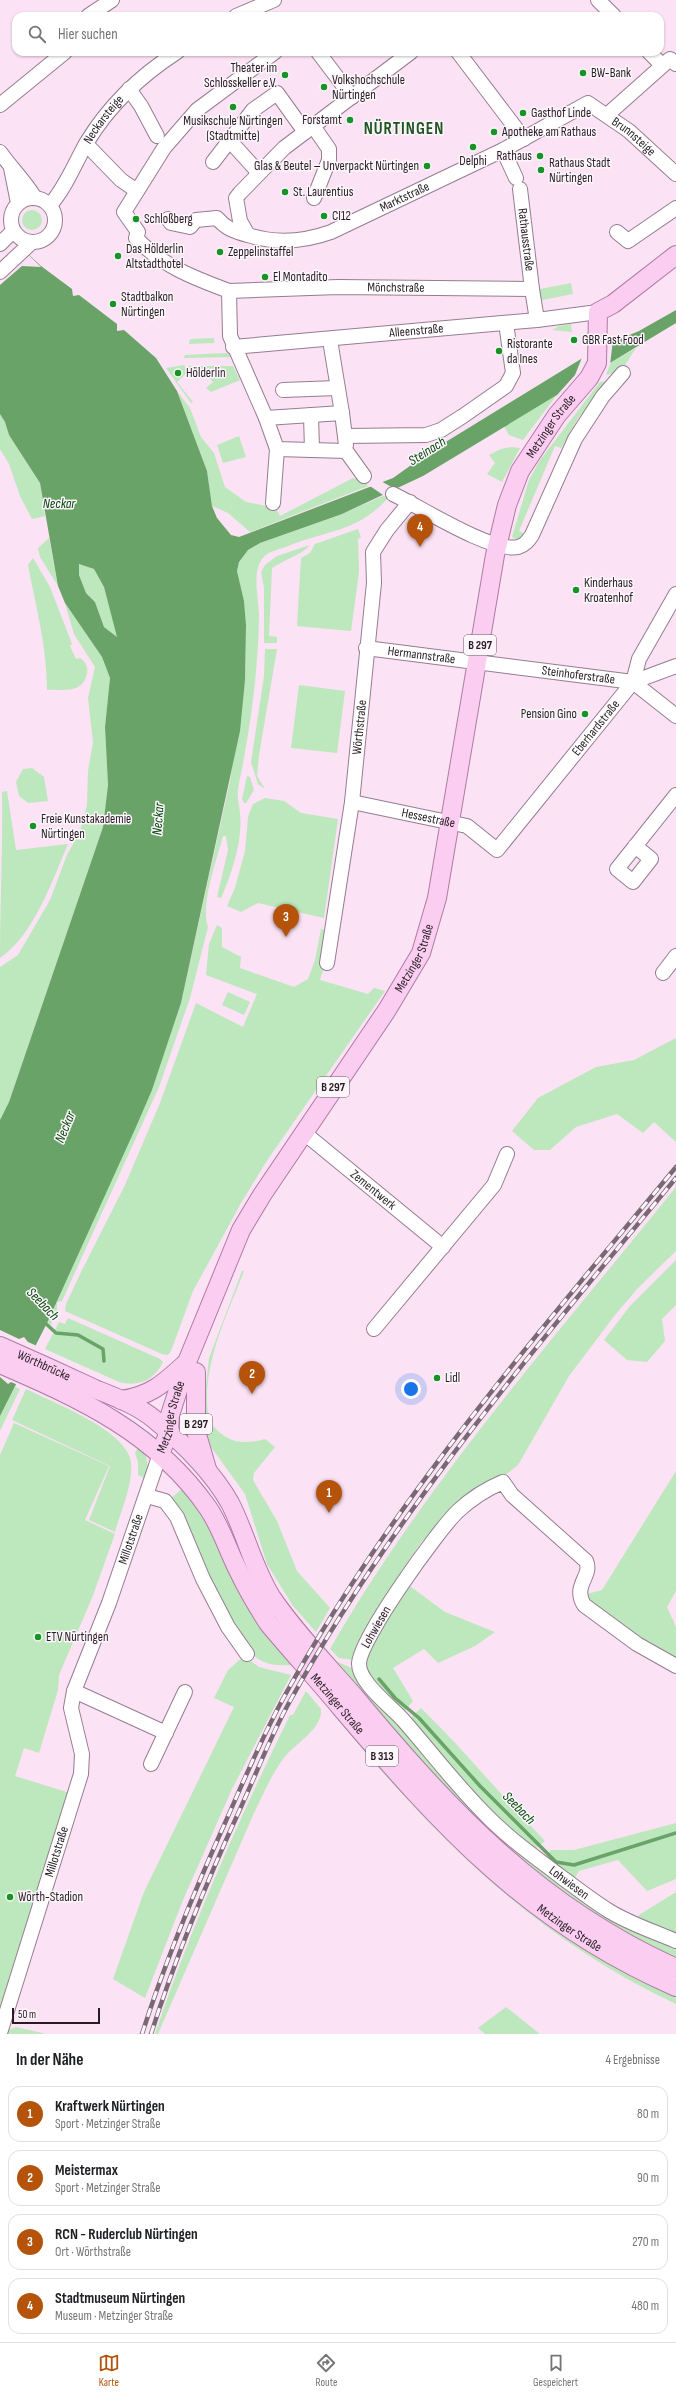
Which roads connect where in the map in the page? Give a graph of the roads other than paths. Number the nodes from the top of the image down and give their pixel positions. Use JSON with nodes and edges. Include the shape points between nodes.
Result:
{"nodes":[{"id":1,"x":112,"y":0,"type":"edge"},
{"id":2,"x":274,"y":0,"type":"edge"},
{"id":3,"x":598,"y":0,"type":"edge"},
{"id":4,"x":94,"y":12,"type":"edge"},
{"id":5,"x":246,"y":12,"type":"edge"},
{"id":6,"x":610,"y":12,"type":"edge"},
{"id":7,"x":60,"y":56,"type":"edge"},
{"id":8,"x":172,"y":56,"type":"edge"},
{"id":9,"x":270,"y":56,"type":"edge"},
{"id":10,"x":321,"y":56,"type":"edge"},
{"id":11,"x":406,"y":56,"type":"edge"},
{"id":12,"x":461,"y":56,"type":"edge"},
{"id":13,"x":653,"y":56,"type":"edge"},
{"id":14,"x":676,"y":64,"type":"edge"},
{"id":15,"x":662,"y":65,"type":"junction"},
{"id":16,"x":129,"y":89,"type":"junction"},
{"id":17,"x":352,"y":97,"type":"junction"},
{"id":18,"x":588,"y":103,"type":"joint"},
{"id":19,"x":0,"y":105,"type":"edge"},
{"id":20,"x":607,"y":115,"type":"junction"},
{"id":21,"x":309,"y":129,"type":"junction"},
{"id":22,"x":157,"y":136,"type":"dead end"},
{"id":23,"x":524,"y":139,"type":"junction"},
{"id":24,"x":230,"y":141,"type":"junction"},
{"id":25,"x":86,"y":144,"type":"junction"},
{"id":26,"x":503,"y":150,"type":"junction"},
{"id":27,"x":0,"y":152,"type":"edge"},
{"id":28,"x":213,"y":162,"type":"dead end"},
{"id":29,"x":11,"y":168,"type":"junction"},
{"id":30,"x":259,"y":174,"type":"junction"},
{"id":31,"x":676,"y":174,"type":"edge"},
{"id":32,"x":138,"y":191,"type":"junction"},
{"id":33,"x":35,"y":198,"type":"junction"},
{"id":34,"x":314,"y":198,"type":"dead end"},
{"id":35,"x":18,"y":203,"type":"junction"},
{"id":36,"x":50,"y":205,"type":"junction"},
{"id":37,"x":676,"y":208,"type":"edge"},
{"id":38,"x":168,"y":219,"type":"dead end"},
{"id":39,"x":12,"y":232,"type":"junction"},
{"id":40,"x":617,"y":232,"type":"dead end"},
{"id":41,"x":248,"y":235,"type":"junction"},
{"id":42,"x":0,"y":244,"type":"edge"},
{"id":43,"x":30,"y":245,"type":"junction"},
{"id":44,"x":676,"y":255,"type":"edge"},
{"id":45,"x":0,"y":272,"type":"edge"},
{"id":46,"x":532,"y":289,"type":"junction"},
{"id":47,"x":229,"y":291,"type":"junction"},
{"id":48,"x":598,"y":312,"type":"junction"},
{"id":49,"x":538,"y":320,"type":"junction"},
{"id":50,"x":506,"y":322,"type":"junction"},
{"id":51,"x":330,"y":340,"type":"junction"},
{"id":52,"x":233,"y":347,"type":"junction"},
{"id":53,"x":623,"y":373,"type":"dead end"},
{"id":54,"x":337,"y":388,"type":"junction"},
{"id":55,"x":283,"y":390,"type":"dead end"},
{"id":56,"x":342,"y":413,"type":"junction"},
{"id":57,"x":311,"y":415,"type":"junction"},
{"id":58,"x":266,"y":418,"type":"junction"},
{"id":59,"x":345,"y":436,"type":"junction"},
{"id":60,"x":277,"y":449,"type":"junction"},
{"id":61,"x":312,"y":450,"type":"junction"},
{"id":62,"x":346,"y":451,"type":"junction"},
{"id":63,"x":364,"y":476,"type":"dead end"},
{"id":64,"x":393,"y":494,"type":"dead end"},
{"id":65,"x":410,"y":502,"type":"junction"},
{"id":66,"x":273,"y":503,"type":"dead end"},
{"id":67,"x":498,"y":544,"type":"junction"},
{"id":68,"x":676,"y":594,"type":"edge"},
{"id":69,"x":366,"y":648,"type":"junction"},
{"id":70,"x":477,"y":664,"type":"junction"},
{"id":71,"x":676,"y":666,"type":"edge"},
{"id":72,"x":633,"y":682,"type":"junction"},
{"id":73,"x":676,"y":716,"type":"edge"},
{"id":74,"x":676,"y":795,"type":"edge"},
{"id":75,"x":352,"y":802,"type":"junction"},
{"id":76,"x":449,"y":822,"type":"junction"},
{"id":77,"x":635,"y":846,"type":"dead end"},
{"id":78,"x":497,"y":850,"type":"joint"},
{"id":79,"x":676,"y":956,"type":"edge"},
{"id":80,"x":327,"y":963,"type":"dead end"},
{"id":81,"x":663,"y":973,"type":"dead end"},
{"id":82,"x":303,"y":1132,"type":"junction"},
{"id":83,"x":506,"y":1154,"type":"dead end"},
{"id":84,"x":443,"y":1247,"type":"junction"},
{"id":85,"x":374,"y":1329,"type":"dead end"},
{"id":86,"x":0,"y":1346,"type":"edge"},
{"id":87,"x":0,"y":1364,"type":"edge"},
{"id":88,"x":192,"y":1367,"type":"junction"},
{"id":89,"x":84,"y":1393,"type":"junction"},
{"id":90,"x":121,"y":1400,"type":"junction"},
{"id":91,"x":174,"y":1428,"type":"junction"},
{"id":92,"x":160,"y":1454,"type":"junction"},
{"id":93,"x":209,"y":1473,"type":"junction"},
{"id":94,"x":147,"y":1496,"type":"junction"},
{"id":95,"x":247,"y":1654,"type":"dead end"},
{"id":96,"x":676,"y":1666,"type":"edge"},
{"id":97,"x":74,"y":1691,"type":"junction"},
{"id":98,"x":185,"y":1692,"type":"dead end"},
{"id":99,"x":166,"y":1733,"type":"junction"},
{"id":100,"x":151,"y":1764,"type":"dead end"},
{"id":101,"x":676,"y":1941,"type":"edge"},
{"id":102,"x":676,"y":1968,"type":"edge"},
{"id":103,"x":676,"y":1987,"type":"edge"},
{"id":104,"x":0,"y":2033,"type":"edge"}],
"edges":[{"from":1,"to":4,"type":"street"},
{"from":2,"to":5,"type":"street"},
{"from":3,"to":6,"type":"street"},
{"from":7,"to":19,"type":"street"},
{"from":8,"to":16,"type":"street","name":"Neckarsteige"},
{"from":9,"to":32,"type":"street","via":[[197,110],[164,148]]},
{"from":10,"to":17,"type":"street"},
{"from":11,"to":17,"type":"street"},
{"from":12,"to":23,"type":"street"},
{"from":13,"to":15,"type":"street"},
{"from":14,"to":15,"type":"street","via":[[670,59]]},
{"from":15,"to":20,"type":"street"},
{"from":16,"to":22,"type":"street"},
{"from":16,"to":25,"type":"street","name":"Neckarsteige","via":[[98,124]]},
{"from":17,"to":21,"type":"street"},
{"from":18,"to":20,"type":"street","name":"Brunnsteige"},
{"from":18,"to":23,"type":"street","name":"Marktstraße"},
{"from":20,"to":31,"type":"street","name":"Brunnsteige","via":[[635,136]]},
{"from":21,"to":24,"type":"street","via":[[278,92],[253,110]]},
{"from":21,"to":30,"type":"street","via":[[284,148]]},
{"from":21,"to":34,"type":"street","via":[[329,149],[329,160]]},
{"from":23,"to":26,"type":"street","name":"Marktstraße"},
{"from":24,"to":28,"type":"street"},
{"from":24,"to":30,"type":"street"},
{"from":25,"to":32,"type":"street","via":[[121,180]]},
{"from":25,"to":36,"type":"street","name":"Neckarsteige"},
{"from":26,"to":41,"type":"street","name":"Marktstraße","via":[[311,239],[270,241]]},
{"from":26,"to":46,"type":"street","name":"Rathausstraße","via":[[518,184]]},
{"from":27,"to":29,"type":"street"},
{"from":29,"to":33,"type":"street","via":[[25,181]]},
{"from":29,"to":35,"type":"street"},
{"from":30,"to":41,"type":"street","via":[[236,198],[240,221]]},
{"from":32,"to":47,"type":"street","name":"Mönchstraße","via":[[124,212],[138,232],[136,238],[175,270]]},
{"from":33,"to":35,"type":"street"},
{"from":33,"to":36,"type":"street"},
{"from":35,"to":39,"type":"street","via":[[11,216]]},
{"from":36,"to":43,"type":"street","via":[[55,218],[51,233],[44,240]]},
{"from":37,"to":40,"type":"street","via":[[628,242]]},
{"from":38,"to":41,"type":"street","via":[[178,225],[190,227],[196,220],[217,218],[235,232]]},
{"from":39,"to":42,"type":"street"},
{"from":39,"to":43,"type":"street"},
{"from":43,"to":45,"type":"street"},
{"from":44,"to":48,"type":"main road","via":[[613,304]]},
{"from":46,"to":47,"type":"street","name":"Mönchstraße","via":[[338,287]]},
{"from":46,"to":49,"type":"street"},
{"from":47,"to":52,"type":"street","via":[[230,336]]},
{"from":48,"to":49,"type":"street","name":"Alleenstraße"},
{"from":48,"to":67,"type":"main road","name":"Metzinger Straße","number":"B 297","via":[[597,363],[589,378],[557,415],[520,471],[507,505]]},
{"from":49,"to":50,"type":"street","name":"Alleenstraße"},
{"from":50,"to":51,"type":"street","name":"Alleenstraße"},
{"from":50,"to":59,"type":"street","via":[[513,373],[506,386],[470,412],[434,434]]},
{"from":51,"to":52,"type":"street","name":"Alleenstraße"},
{"from":51,"to":54,"type":"street"},
{"from":52,"to":58,"type":"street","via":[[241,359]]},
{"from":53,"to":67,"type":"street","name":"Metzinger Straße","via":[[603,396],[575,439],[526,544],[516,547]]},
{"from":54,"to":55,"type":"street"},
{"from":54,"to":56,"type":"street"},
{"from":56,"to":57,"type":"street"},
{"from":56,"to":59,"type":"street"},
{"from":57,"to":58,"type":"street"},
{"from":57,"to":61,"type":"street"},
{"from":58,"to":60,"type":"street"},
{"from":59,"to":62,"type":"street"},
{"from":60,"to":61,"type":"street"},
{"from":60,"to":66,"type":"street"},
{"from":61,"to":62,"type":"street"},
{"from":62,"to":63,"type":"street"},
{"from":64,"to":65,"type":"street","name":"Metzinger Straße"},
{"from":65,"to":67,"type":"street","name":"Metzinger Straße","via":[[476,539]]},
{"from":65,"to":69,"type":"street","name":"Wörthstraße","via":[[373,552],[374,583]]},
{"from":67,"to":70,"type":"main road","name":"Metzinger Straße","number":"B 297"},
{"from":68,"to":72,"type":"street","name":"Eberhardstraße","via":[[640,659]]},
{"from":69,"to":70,"type":"street","name":"Hermannstraße"},
{"from":69,"to":75,"type":"street","name":"Wörthstraße"},
{"from":70,"to":72,"type":"street","name":"Steinhoferstraße"},
{"from":70,"to":76,"type":"main road","name":"Metzinger Straße","number":"B 297"},
{"from":71,"to":72,"type":"street","name":"Steinhoferstraße"},
{"from":72,"to":73,"type":"street"},
{"from":72,"to":78,"type":"street","name":"Eberhardstraße"},
{"from":74,"to":77,"type":"street"},
{"from":75,"to":76,"type":"street","name":"Hessestraße"},
{"from":75,"to":80,"type":"street","name":"Wörthstraße"},
{"from":76,"to":78,"type":"street","name":"Hessestraße","via":[[467,826]]},
{"from":76,"to":82,"type":"main road","name":"Metzinger Straße","number":"B 297","via":[[434,910],[421,953],[390,1004]]},
{"from":79,"to":81,"type":"street"},
{"from":82,"to":84,"type":"street","name":"Zementwerk"},
{"from":82,"to":88,"type":"main road","name":"Metzinger Straße","number":"B 297","via":[[241,1230],[204,1325]]},
{"from":83,"to":84,"type":"street","via":[[494,1185]]},
{"from":84,"to":85,"type":"street"},
{"from":86,"to":89,"type":"main road","name":"Wörthbrücke"},
{"from":87,"to":89,"type":"main road","name":"Wörthbrücke"},
{"from":88,"to":90,"type":"main road","number":"B 297","via":[[158,1388],[138,1397]]},
{"from":88,"to":91,"type":"main road","name":"Metzinger Straße","number":"B 297","via":[[170,1415]]},
{"from":88,"to":93,"type":"main road","number":"B 297","via":[[197,1436]]},
{"from":89,"to":90,"type":"main road"},
{"from":89,"to":92,"type":"main road","number":"B 313"},
{"from":90,"to":91,"type":"main road","number":"B 313"},
{"from":91,"to":92,"type":"main road","name":"Metzinger Straße","number":"B 297"},
{"from":91,"to":93,"type":"main road","number":"B 313"},
{"from":92,"to":94,"type":"street","name":"Millotstraße"},
{"from":92,"to":103,"type":"main road","name":"Metzinger Straße","number":"B 313","via":[[208,1509],[268,1623],[448,1829],[506,1883],[562,1925],[626,1964]]},
{"from":93,"to":102,"type":"main road","name":"Metzinger Straße","number":"B 313","via":[[230,1504],[256,1570],[272,1598],[440,1796],[493,1849],[552,1896],[620,1940]]},
{"from":94,"to":95,"type":"street","via":[[165,1501],[177,1517],[203,1579],[228,1627]]},
{"from":94,"to":97,"type":"street","name":"Millotstraße","via":[[110,1603]]},
{"from":96,"to":101,"type":"street","name":"Lohwiesen","via":[[637,1644],[584,1605],[579,1596],[579,1589],[587,1567],[586,1560],[512,1495],[503,1482],[480,1492],[457,1512],[433,1540],[401,1584],[362,1653],[359,1665],[364,1679],[372,1690],[403,1719],[484,1813],[519,1846],[606,1909]]},
{"from":97,"to":99,"type":"street"},
{"from":97,"to":104,"type":"street","name":"Millotstraße","via":[[71,1708],[82,1754],[82,1774]]},
{"from":98,"to":99,"type":"street"},
{"from":99,"to":100,"type":"street"}]}
